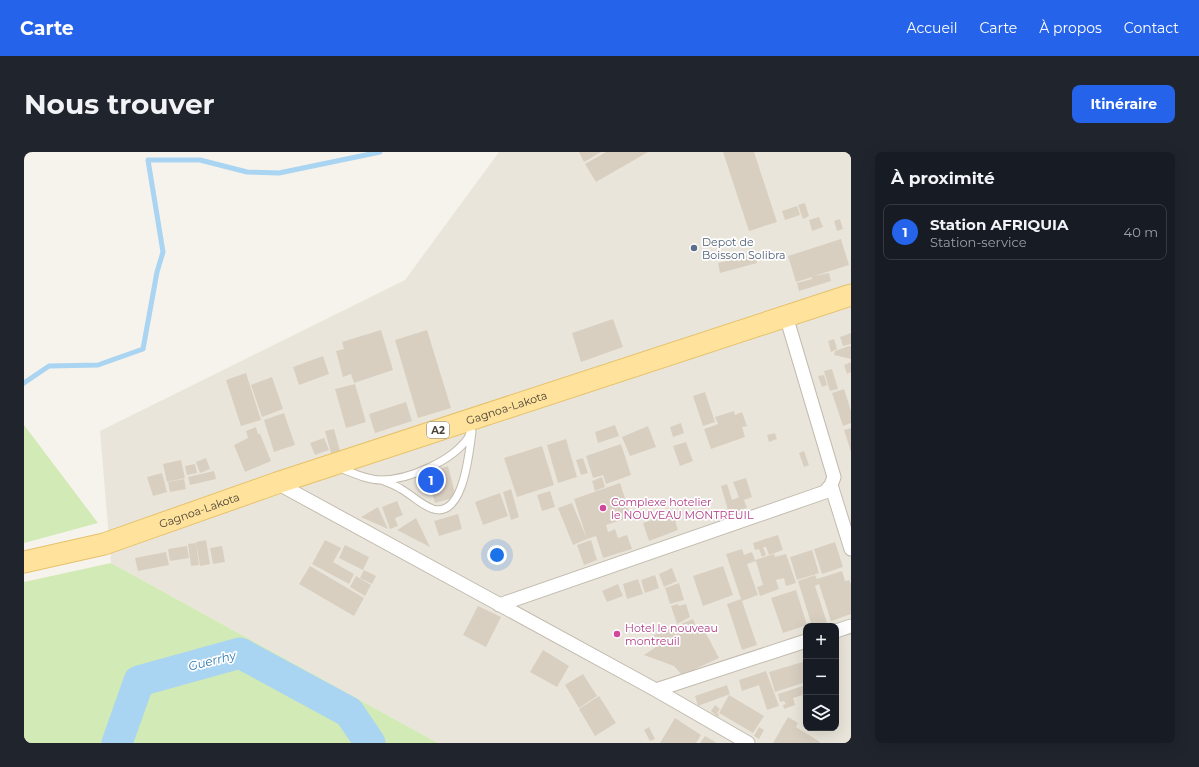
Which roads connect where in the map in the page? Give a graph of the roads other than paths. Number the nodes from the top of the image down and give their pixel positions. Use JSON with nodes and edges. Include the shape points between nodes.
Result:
{"nodes":[{"id":1,"x":851,"y":295,"type":"edge"},
{"id":2,"x":786,"y":316,"type":"junction"},
{"id":3,"x":474,"y":418,"type":"junction"},
{"id":4,"x":332,"y":465,"type":"junction"},
{"id":5,"x":381,"y":480,"type":"junction"},
{"id":6,"x":277,"y":483,"type":"junction"},
{"id":7,"x":831,"y":485,"type":"junction"},
{"id":8,"x":851,"y":549,"type":"edge"},
{"id":9,"x":24,"y":562,"type":"edge"},
{"id":10,"x":499,"y":605,"type":"junction"},
{"id":11,"x":851,"y":626,"type":"edge"},
{"id":12,"x":839,"y":630,"type":"edge"},
{"id":13,"x":803,"y":642,"type":"edge"},
{"id":14,"x":656,"y":690,"type":"junction"},
{"id":15,"x":748,"y":743,"type":"edge"}],
"edges":[{"from":1,"to":2,"type":"main road","name":"Gagnoa-Lakota","number":"A2"},
{"from":2,"to":3,"type":"main road","name":"Gagnoa-Lakota","number":"A2"},
{"from":2,"to":7,"type":"street","via":[[834,477]]},
{"from":3,"to":4,"type":"main road","name":"Gagnoa-Lakota","number":"A2"},
{"from":3,"to":5,"type":"lane","via":[[468,437],[441,462],[403,476]]},
{"from":3,"to":5,"type":"lane","via":[[461,491],[452,505],[442,510],[433,509]]},
{"from":4,"to":5,"type":"lane"},
{"from":4,"to":6,"type":"main road","name":"Gagnoa-Lakota","number":"A2"},
{"from":6,"to":9,"type":"main road","name":"Gagnoa-Lakota","number":"A2","via":[[104,544]]},
{"from":6,"to":10,"type":"street"},
{"from":7,"to":8,"type":"street"},
{"from":7,"to":10,"type":"street","via":[[825,492]]},
{"from":10,"to":14,"type":"street"},
{"from":11,"to":12,"type":"street"},
{"from":13,"to":14,"type":"street"},
{"from":14,"to":15,"type":"street"}]}
